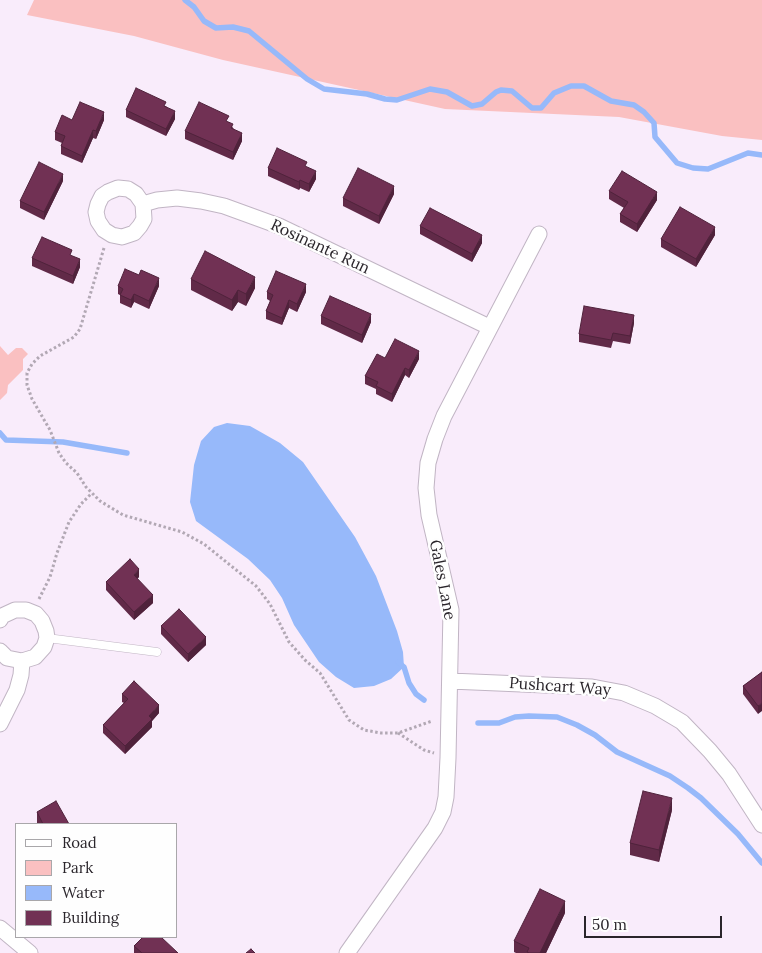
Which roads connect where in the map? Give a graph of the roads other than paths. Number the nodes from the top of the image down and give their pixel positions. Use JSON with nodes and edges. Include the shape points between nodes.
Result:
{"nodes":[{"id":1,"x":143,"y":204,"type":"junction"},
{"id":2,"x":539,"y":234,"type":"dead end"},
{"id":3,"x":489,"y":327,"type":"junction"},
{"id":4,"x":0,"y":620,"type":"edge"},
{"id":5,"x":46,"y":638,"type":"junction"},
{"id":6,"x":0,"y":651,"type":"edge"},
{"id":7,"x":157,"y":652,"type":"dead end"},
{"id":8,"x":22,"y":662,"type":"junction"},
{"id":9,"x":450,"y":681,"type":"junction"},
{"id":10,"x":0,"y":724,"type":"edge"},
{"id":11,"x":762,"y":825,"type":"edge"},
{"id":12,"x":0,"y":928,"type":"edge"},
{"id":13,"x":30,"y":953,"type":"edge"},
{"id":14,"x":347,"y":953,"type":"edge"}],
"edges":[{"from":1,"to":1,"type":"street","via":[[136,194],[118,188],[102,196],[96,212],[98,221],[112,235],[122,237],[134,233],[145,212]]},
{"from":1,"to":3,"type":"street","name":"Rosinante Run","via":[[177,198],[245,213],[279,226]]},
{"from":2,"to":3,"type":"street","name":"Gales Lane"},
{"from":3,"to":9,"type":"street","name":"Gales Lane","via":[[444,416],[428,463],[429,515],[451,610]]},
{"from":4,"to":5,"type":"street","via":[[15,610],[26,610],[42,621]]},
{"from":5,"to":7,"type":"lane"},
{"from":5,"to":8,"type":"street","via":[[44,647],[35,657]]},
{"from":6,"to":8,"type":"street","via":[[7,658]]},
{"from":8,"to":10,"type":"street","via":[[17,690]]},
{"from":9,"to":11,"type":"street","name":"Pushcart Way","via":[[592,687],[624,693],[655,706],[682,722],[710,751]]},
{"from":9,"to":14,"type":"street","name":"Gales Lane","via":[[443,812],[436,828]]},
{"from":12,"to":13,"type":"street"}]}
